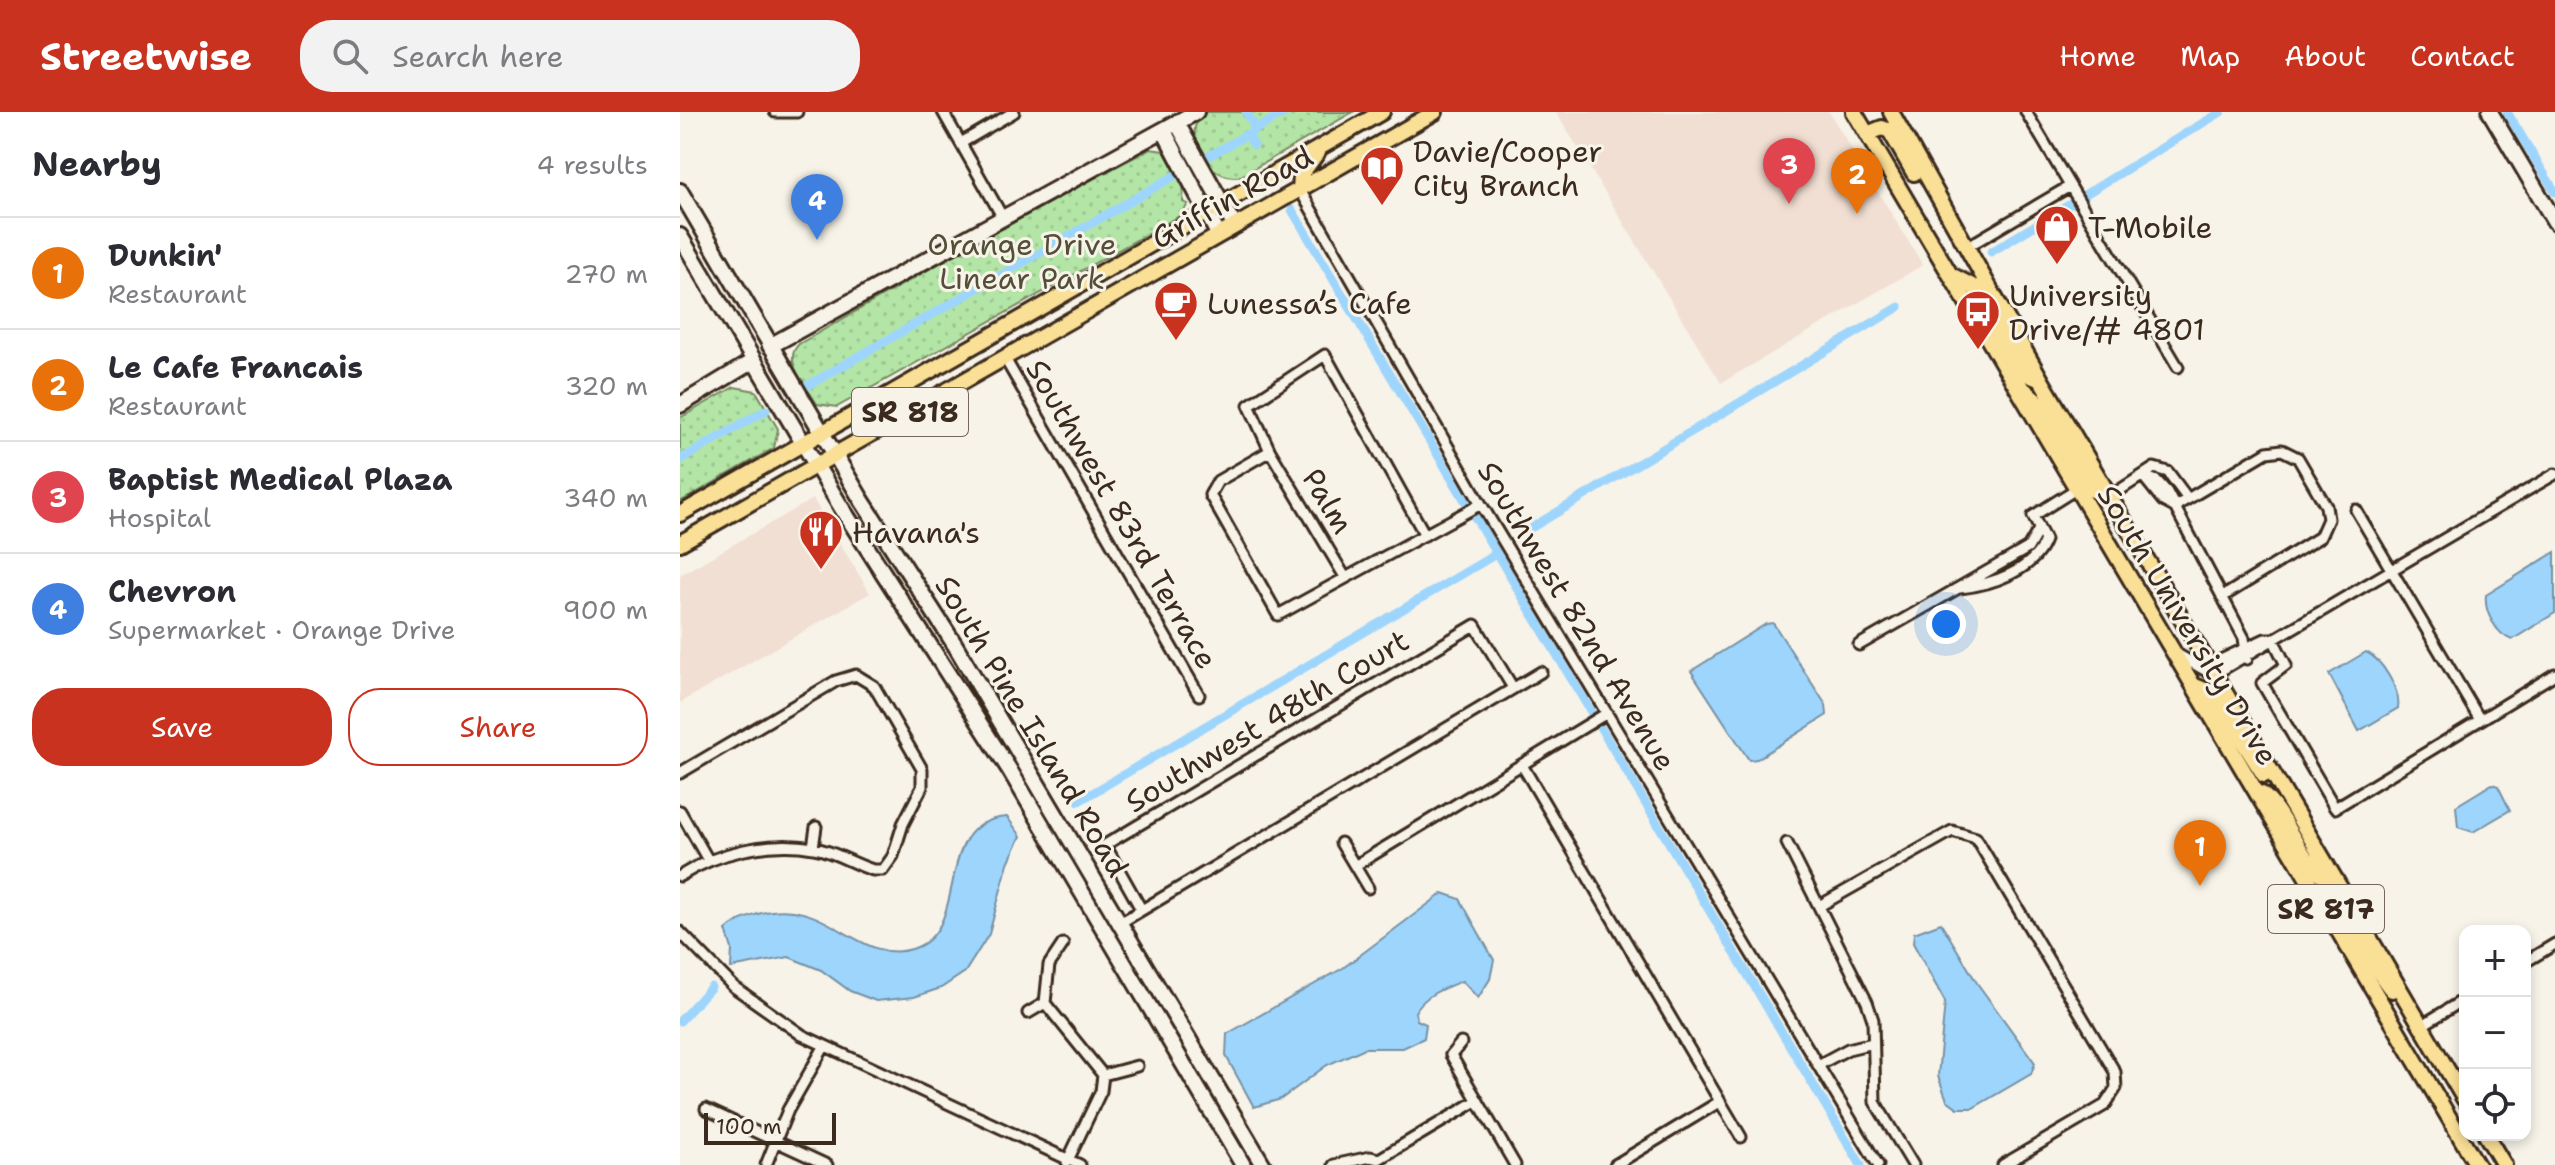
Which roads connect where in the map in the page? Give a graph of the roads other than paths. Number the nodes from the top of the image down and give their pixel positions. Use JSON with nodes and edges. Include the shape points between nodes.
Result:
{"nodes":[{"id":1,"x":775,"y":112,"type":"edge"},
{"id":2,"x":790,"y":112,"type":"edge"},
{"id":3,"x":797,"y":112,"type":"edge"},
{"id":4,"x":943,"y":112,"type":"edge"},
{"id":5,"x":1014,"y":112,"type":"edge"},
{"id":6,"x":1196,"y":112,"type":"edge"},
{"id":7,"x":1382,"y":112,"type":"edge"},
{"id":8,"x":1435,"y":112,"type":"edge"},
{"id":9,"x":1854,"y":112,"type":"edge"},
{"id":10,"x":1891,"y":112,"type":"edge"},
{"id":11,"x":2026,"y":112,"type":"edge"},
{"id":12,"x":2490,"y":112,"type":"edge"},
{"id":13,"x":1170,"y":127,"type":"junction"},
{"id":14,"x":1867,"y":134,"type":"junction"},
{"id":15,"x":1178,"y":142,"type":"junction"},
{"id":16,"x":961,"y":143,"type":"junction"},
{"id":17,"x":1325,"y":144,"type":"junction"},
{"id":18,"x":2070,"y":186,"type":"junction"},
{"id":19,"x":1300,"y":190,"type":"junction"},
{"id":20,"x":680,"y":191,"type":"edge"},
{"id":21,"x":1219,"y":197,"type":"junction"},
{"id":22,"x":1204,"y":206,"type":"junction"},
{"id":23,"x":1003,"y":218,"type":"junction"},
{"id":24,"x":2555,"y":222,"type":"edge"},
{"id":25,"x":1234,"y":225,"type":"junction"},
{"id":26,"x":1218,"y":234,"type":"junction"},
{"id":27,"x":680,"y":236,"type":"edge"},
{"id":28,"x":1964,"y":242,"type":"junction"},
{"id":29,"x":1950,"y":275,"type":"junction"},
{"id":30,"x":770,"y":346,"type":"junction"},
{"id":31,"x":1004,"y":357,"type":"junction"},
{"id":32,"x":753,"y":361,"type":"junction"},
{"id":33,"x":2001,"y":363,"type":"junction"},
{"id":34,"x":2178,"y":367,"type":"dead end"},
{"id":35,"x":2041,"y":380,"type":"junction"},
{"id":36,"x":680,"y":405,"type":"edge"},
{"id":37,"x":822,"y":433,"type":"junction"},
{"id":38,"x":803,"y":444,"type":"junction"},
{"id":39,"x":1270,"y":451,"type":"junction"},
{"id":40,"x":835,"y":455,"type":"junction"},
{"id":41,"x":816,"y":466,"type":"junction"},
{"id":42,"x":2555,"y":474,"type":"edge"},
{"id":43,"x":2143,"y":476,"type":"junction"},
{"id":44,"x":2179,"y":486,"type":"junction"},
{"id":45,"x":2076,"y":489,"type":"junction"},
{"id":46,"x":2167,"y":492,"type":"junction"},
{"id":47,"x":2109,"y":497,"type":"junction"},
{"id":48,"x":2188,"y":499,"type":"junction"},
{"id":49,"x":1480,"y":504,"type":"junction"},
{"id":50,"x":2174,"y":507,"type":"junction"},
{"id":51,"x":2356,"y":510,"type":"dead end"},
{"id":52,"x":680,"y":514,"type":"edge"},
{"id":53,"x":2038,"y":531,"type":"junction"},
{"id":54,"x":1425,"y":535,"type":"junction"},
{"id":55,"x":680,"y":543,"type":"edge"},
{"id":56,"x":2000,"y":564,"type":"junction"},
{"id":57,"x":2393,"y":570,"type":"junction"},
{"id":58,"x":2007,"y":575,"type":"junction"},
{"id":59,"x":1345,"y":577,"type":"junction"},
{"id":60,"x":1957,"y":588,"type":"junction"},
{"id":61,"x":2222,"y":597,"type":"junction"},
{"id":62,"x":2270,"y":643,"type":"junction"},
{"id":63,"x":1859,"y":645,"type":"dead end"},
{"id":64,"x":2175,"y":653,"type":"junction"},
{"id":65,"x":2246,"y":654,"type":"junction"},
{"id":66,"x":2210,"y":670,"type":"junction"},
{"id":67,"x":1541,"y":672,"type":"dead end"},
{"id":68,"x":2555,"y":674,"type":"edge"},
{"id":69,"x":2195,"y":686,"type":"junction"},
{"id":70,"x":1513,"y":688,"type":"junction"},
{"id":71,"x":1199,"y":695,"type":"dead end"},
{"id":72,"x":1603,"y":715,"type":"junction"},
{"id":73,"x":2480,"y":720,"type":"junction"},
{"id":74,"x":1522,"y":765,"type":"junction"},
{"id":75,"x":680,"y":773,"type":"edge"},
{"id":76,"x":2275,"y":780,"type":"junction"},
{"id":77,"x":2255,"y":789,"type":"junction"},
{"id":78,"x":680,"y":811,"type":"edge"},
{"id":79,"x":816,"y":827,"type":"dead end"},
{"id":80,"x":1341,"y":843,"type":"dead end"},
{"id":81,"x":1787,"y":843,"type":"dead end"},
{"id":82,"x":813,"y":847,"type":"junction"},
{"id":83,"x":708,"y":860,"type":"junction"},
{"id":84,"x":1356,"y":865,"type":"junction"},
{"id":85,"x":680,"y":876,"type":"edge"},
{"id":86,"x":2335,"y":881,"type":"junction"},
{"id":87,"x":1368,"y":888,"type":"dead end"},
{"id":88,"x":2323,"y":904,"type":"junction"},
{"id":89,"x":1821,"y":905,"type":"junction"},
{"id":90,"x":1141,"y":909,"type":"junction"},
{"id":91,"x":1120,"y":923,"type":"junction"},
{"id":92,"x":680,"y":932,"type":"edge"},
{"id":93,"x":1063,"y":944,"type":"dead end"},
{"id":94,"x":2555,"y":944,"type":"edge"},
{"id":95,"x":2531,"y":958,"type":"edge"},
{"id":96,"x":1045,"y":1003,"type":"junction"},
{"id":97,"x":2459,"y":1003,"type":"edge"},
{"id":98,"x":2409,"y":1007,"type":"junction"},
{"id":99,"x":1028,"y":1013,"type":"dead end"},
{"id":100,"x":1176,"y":1018,"type":"junction"},
{"id":101,"x":1161,"y":1026,"type":"junction"},
{"id":102,"x":2421,"y":1026,"type":"junction"},
{"id":103,"x":1461,"y":1043,"type":"dead end"},
{"id":104,"x":1873,"y":1043,"type":"junction"},
{"id":105,"x":824,"y":1047,"type":"junction"},
{"id":106,"x":1820,"y":1064,"type":"junction"},
{"id":107,"x":1137,"y":1066,"type":"dead end"},
{"id":108,"x":1103,"y":1075,"type":"junction"},
{"id":109,"x":2459,"y":1090,"type":"edge"},
{"id":110,"x":1475,"y":1102,"type":"junction"},
{"id":111,"x":1719,"y":1102,"type":"junction"},
{"id":112,"x":706,"y":1109,"type":"dead end"},
{"id":113,"x":1741,"y":1137,"type":"dead end"},
{"id":114,"x":775,"y":1140,"type":"junction"},
{"id":115,"x":2490,"y":1141,"type":"edge"},
{"id":116,"x":1067,"y":1162,"type":"edge"},
{"id":117,"x":1378,"y":1162,"type":"edge"},
{"id":118,"x":2476,"y":1162,"type":"edge"},
{"id":119,"x":1352,"y":1163,"type":"edge"},
{"id":120,"x":766,"y":1165,"type":"edge"},
{"id":121,"x":827,"y":1165,"type":"edge"},
{"id":122,"x":1080,"y":1165,"type":"edge"},
{"id":123,"x":1243,"y":1165,"type":"edge"},
{"id":124,"x":1263,"y":1165,"type":"edge"},
{"id":125,"x":1334,"y":1165,"type":"edge"},
{"id":126,"x":1515,"y":1165,"type":"edge"},
{"id":127,"x":1615,"y":1165,"type":"edge"},
{"id":128,"x":1878,"y":1165,"type":"edge"},
{"id":129,"x":1913,"y":1165,"type":"edge"},
{"id":130,"x":2003,"y":1165,"type":"edge"},
{"id":131,"x":2504,"y":1165,"type":"edge"}],
"edges":[{"from":1,"to":2,"type":"street"},
{"from":2,"to":3,"type":"street"},
{"from":4,"to":16,"type":"street"},
{"from":5,"to":16,"type":"street"},
{"from":6,"to":13,"type":"main road"},
{"from":7,"to":17,"type":"main road","name":"Griffin Road","number":"SR 818"},
{"from":8,"to":19,"type":"main road","name":"Griffin Road","number":"SR 818"},
{"from":9,"to":14,"type":"main road","name":"South University Drive","number":"SR 817"},
{"from":10,"to":28,"type":"main road","name":"South University Drive","number":"SR 817"},
{"from":11,"to":18,"type":"street"},
{"from":12,"to":24,"type":"main road"},
{"from":13,"to":15,"type":"main road"},
{"from":13,"to":23,"type":"main road"},
{"from":14,"to":28,"type":"main road","via":[[1882,128],[1890,131],[1936,212]]},
{"from":14,"to":29,"type":"main road","name":"South University Drive","number":"SR 817"},
{"from":15,"to":21,"type":"main road"},
{"from":15,"to":22,"type":"main road"},
{"from":16,"to":23,"type":"street"},
{"from":17,"to":19,"type":"main road","via":[[1305,167]]},
{"from":17,"to":21,"type":"main road","name":"Griffin Road","number":"SR 818"},
{"from":18,"to":28,"type":"street"},
{"from":18,"to":34,"type":"street"},
{"from":19,"to":25,"type":"main road","name":"Griffin Road","number":"SR 818"},
{"from":19,"to":49,"type":"street","name":"Southwest 82nd Avenue"},
{"from":20,"to":30,"type":"main road","name":"South Pine Island Road"},
{"from":21,"to":22,"type":"main road","name":"Griffin Road","number":"SR 818"},
{"from":21,"to":25,"type":"main road"},
{"from":22,"to":26,"type":"main road"},
{"from":22,"to":37,"type":"main road","name":"Griffin Road","number":"SR 818"},
{"from":23,"to":30,"type":"main road"},
{"from":25,"to":26,"type":"main road","name":"Griffin Road","number":"SR 818"},
{"from":26,"to":31,"type":"main road","name":"Griffin Road","number":"SR 818"},
{"from":27,"to":32,"type":"main road","name":"South Pine Island Road"},
{"from":28,"to":35,"type":"main road","name":"South University Drive","number":"SR 817"},
{"from":29,"to":33,"type":"main road","name":"South University Drive","number":"SR 817"},
{"from":29,"to":35,"type":"main road","via":[[1974,287],[2024,373]]},
{"from":30,"to":37,"type":"main road","name":"South Pine Island Road"},
{"from":31,"to":40,"type":"main road","name":"Griffin Road","number":"SR 818"},
{"from":31,"to":71,"type":"street","name":"Southwest 83rd Terrace"},
{"from":32,"to":36,"type":"main road"},
{"from":32,"to":38,"type":"main road","name":"South Pine Island Road"},
{"from":33,"to":45,"type":"main road","name":"South University Drive","number":"SR 817"},
{"from":33,"to":47,"type":"main road","via":[[2043,406],[2093,490]]},
{"from":35,"to":47,"type":"main road","name":"South University Drive","number":"SR 817"},
{"from":37,"to":38,"type":"main road","name":"Griffin Road","number":"SR 818"},
{"from":37,"to":40,"type":"main road","name":"South Pine Island Road"},
{"from":38,"to":41,"type":"main road","name":"South Pine Island Road"},
{"from":38,"to":52,"type":"main road","name":"Griffin Road","number":"SR 818"},
{"from":39,"to":54,"type":"street","name":"Palm","via":[[1249,405],[1325,355]]},
{"from":39,"to":59,"type":"street","name":"Palm"},
{"from":39,"to":59,"type":"street","via":[[1218,481],[1210,495],[1278,615]]},
{"from":40,"to":41,"type":"main road","name":"Griffin Road","number":"SR 818"},
{"from":40,"to":91,"type":"main road","name":"South Pine Island Road"},
{"from":41,"to":55,"type":"main road","name":"Griffin Road","number":"SR 818"},
{"from":41,"to":101,"type":"main road","name":"South Pine Island Road","via":[[1009,769]]},
{"from":42,"to":57,"type":"street"},
{"from":43,"to":44,"type":"street","via":[[2147,470],[2161,469]]},
{"from":43,"to":46,"type":"street"},
{"from":43,"to":47,"type":"street"},
{"from":43,"to":50,"type":"street"},
{"from":44,"to":46,"type":"street"},
{"from":44,"to":48,"type":"street"},
{"from":45,"to":53,"type":"street","via":[[2033,516]]},
{"from":45,"to":64,"type":"main road","name":"South University Drive","number":"SR 817"},
{"from":46,"to":50,"type":"street"},
{"from":47,"to":66,"type":"main road","name":"South University Drive","number":"SR 817"},
{"from":48,"to":50,"type":"street"},
{"from":48,"to":61,"type":"street","via":[[2267,452],[2282,450],[2298,458],[2326,506],[2328,519],[2320,537]]},
{"from":49,"to":54,"type":"street"},
{"from":49,"to":72,"type":"street","name":"Southwest 82nd Avenue"},
{"from":50,"to":61,"type":"street"},
{"from":51,"to":57,"type":"street"},
{"from":53,"to":56,"type":"street","via":[[2028,548]]},
{"from":53,"to":58,"type":"street","via":[[2045,540],[2042,549]]},
{"from":54,"to":59,"type":"street"},
{"from":56,"to":58,"type":"street"},
{"from":56,"to":60,"type":"street"},
{"from":57,"to":62,"type":"street"},
{"from":57,"to":73,"type":"street"},
{"from":58,"to":60,"type":"street"},
{"from":60,"to":63,"type":"street"},
{"from":61,"to":65,"type":"street"},
{"from":62,"to":65,"type":"street"},
{"from":62,"to":73,"type":"street","name":"South University Drive","via":[[2286,665],[2262,683],[2335,808]]},
{"from":64,"to":66,"type":"street"},
{"from":64,"to":69,"type":"main road","name":"South University Drive","number":"SR 817"},
{"from":65,"to":66,"type":"street"},
{"from":66,"to":76,"type":"main road","name":"South University Drive","number":"SR 817"},
{"from":67,"to":70,"type":"street"},
{"from":68,"to":73,"type":"street","name":"South University Drive"},
{"from":69,"to":76,"type":"main road","via":[[2212,693],[2259,771]]},
{"from":69,"to":77,"type":"main road","name":"South University Drive","number":"SR 817"},
{"from":70,"to":90,"type":"street"},
{"from":70,"to":90,"type":"street","name":"Southwest 48th Court","via":[[1475,625],[1105,845]]},
{"from":72,"to":74,"type":"street"},
{"from":72,"to":106,"type":"street","name":"Southwest 82nd Avenue"},
{"from":74,"to":84,"type":"street"},
{"from":74,"to":111,"type":"street"},
{"from":75,"to":82,"type":"street","via":[[836,681],[861,676],[874,686],[924,780],[883,870]]},
{"from":76,"to":86,"type":"main road","name":"South University Drive","number":"SR 817"},
{"from":77,"to":86,"type":"main road","via":[[2277,807],[2314,867]]},
{"from":77,"to":88,"type":"main road","name":"South University Drive","number":"SR 817"},
{"from":78,"to":83,"type":"street"},
{"from":79,"to":82,"type":"street"},
{"from":80,"to":84,"type":"street"},
{"from":81,"to":89,"type":"street"},
{"from":82,"to":83,"type":"street","via":[[757,848]]},
{"from":83,"to":85,"type":"street"},
{"from":84,"to":87,"type":"street"},
{"from":86,"to":98,"type":"main road","name":"South University Drive","number":"SR 817"},
{"from":88,"to":98,"type":"main road","via":[[2340,911],[2381,978]]},
{"from":88,"to":118,"type":"main road","name":"South University Drive","number":"SR 817"},
{"from":89,"to":104,"type":"street","via":[[1867,1002]]},
{"from":89,"to":130,"type":"street","via":[[1952,831],[1976,838],[2115,1072],[2116,1088],[2105,1105]]},
{"from":90,"to":91,"type":"street"},
{"from":91,"to":100,"type":"main road","name":"South Pine Island Road"},
{"from":92,"to":105,"type":"street","via":[[734,987]]},
{"from":93,"to":96,"type":"street","via":[[1049,965]]},
{"from":94,"to":95,"type":"street"},
{"from":96,"to":99,"type":"street"},
{"from":96,"to":108,"type":"street"},
{"from":97,"to":102,"type":"street"},
{"from":98,"to":102,"type":"main road","name":"South University Drive","number":"SR 817"},
{"from":100,"to":101,"type":"main road"},
{"from":100,"to":124,"type":"main road","name":"South Pine Island Road"},
{"from":101,"to":123,"type":"main road","name":"South Pine Island Road"},
{"from":102,"to":109,"type":"main road","name":"South University Drive","number":"SR 817"},
{"from":103,"to":110,"type":"street","via":[[1451,1055]]},
{"from":104,"to":106,"type":"street"},
{"from":104,"to":129,"type":"street","via":[[1875,1102]]},
{"from":105,"to":114,"type":"street"},
{"from":105,"to":116,"type":"street"},
{"from":106,"to":128,"type":"street","name":"Southwest 82nd Avenue"},
{"from":107,"to":108,"type":"street"},
{"from":108,"to":116,"type":"street","via":[[1101,1091]]},
{"from":110,"to":117,"type":"street"},
{"from":110,"to":126,"type":"street"},
{"from":111,"to":113,"type":"street"},
{"from":111,"to":127,"type":"street"},
{"from":112,"to":114,"type":"street"},
{"from":114,"to":120,"type":"street"},
{"from":114,"to":121,"type":"street"},
{"from":115,"to":131,"type":"main road"},
{"from":116,"to":122,"type":"street"},
{"from":117,"to":119,"type":"street"},
{"from":119,"to":125,"type":"street"}]}
